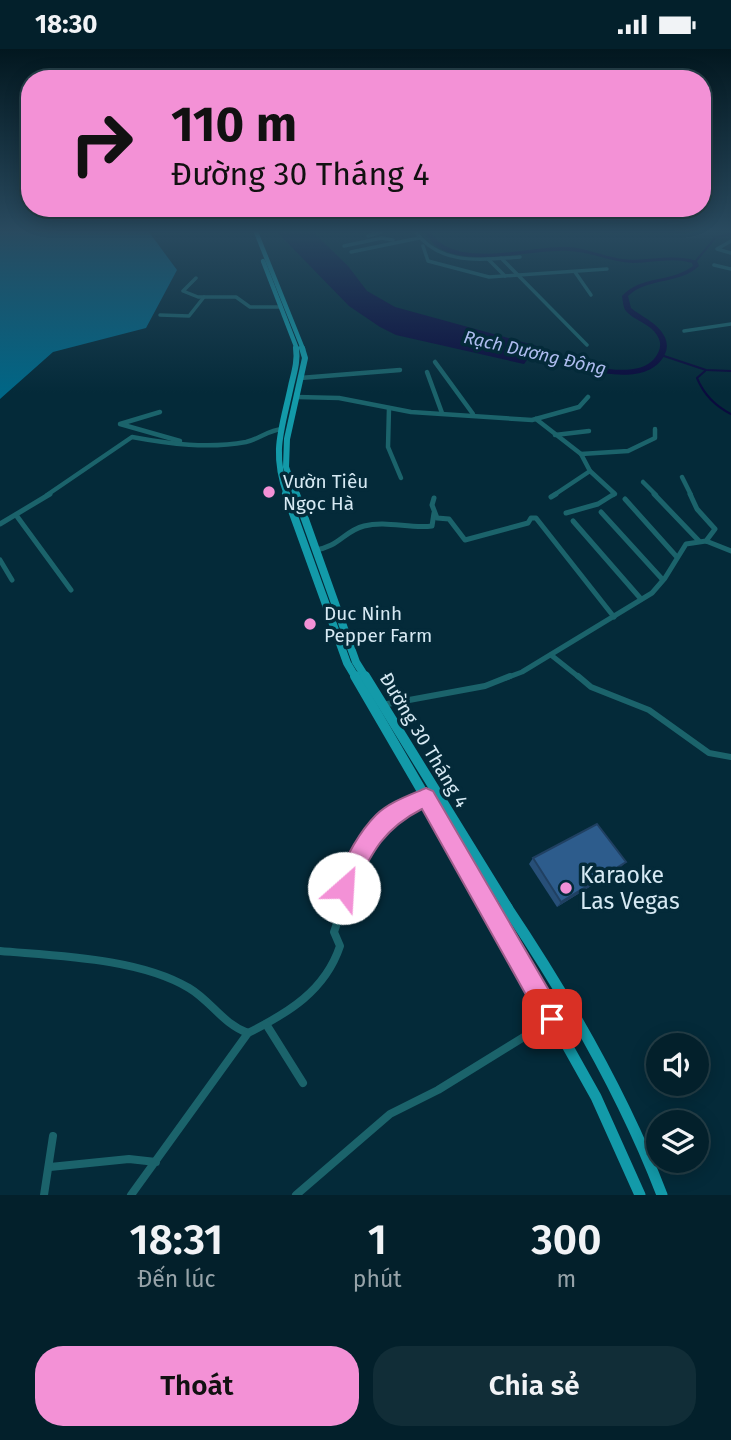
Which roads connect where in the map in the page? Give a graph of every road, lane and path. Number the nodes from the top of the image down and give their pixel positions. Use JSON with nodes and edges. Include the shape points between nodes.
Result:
{"nodes":[{"id":1,"x":189,"y":285,"type":"edge"},
{"id":2,"x":275,"y":285,"type":"edge"},
{"id":3,"x":276,"y":285,"type":"edge"},
{"id":4,"x":528,"y":285,"type":"edge"},
{"id":5,"x":584,"y":285,"type":"edge"},
{"id":6,"x":591,"y":295,"type":"dead end"},
{"id":7,"x":205,"y":297,"type":"junction"},
{"id":8,"x":279,"y":307,"type":"junction"},
{"id":9,"x":160,"y":315,"type":"dead end"},
{"id":10,"x":731,"y":324,"type":"edge"},
{"id":11,"x":684,"y":331,"type":"dead end"},
{"id":12,"x":295,"y":332,"type":"junction"},
{"id":13,"x":587,"y":345,"type":"dead end"},
{"id":14,"x":435,"y":362,"type":"dead end"},
{"id":15,"x":400,"y":370,"type":"dead end"},
{"id":16,"x":426,"y":372,"type":"dead end"},
{"id":17,"x":300,"y":378,"type":"junction"},
{"id":18,"x":293,"y":397,"type":"junction"},
{"id":19,"x":588,"y":397,"type":"dead end"},
{"id":20,"x":389,"y":408,"type":"junction"},
{"id":21,"x":160,"y":412,"type":"dead end"},
{"id":22,"x":442,"y":413,"type":"junction"},
{"id":23,"x":473,"y":414,"type":"junction"},
{"id":24,"x":536,"y":419,"type":"junction"},
{"id":25,"x":282,"y":429,"type":"junction"},
{"id":26,"x":655,"y":429,"type":"dead end"},
{"id":27,"x":589,"y":431,"type":"dead end"},
{"id":28,"x":555,"y":435,"type":"junction"},
{"id":29,"x":184,"y":443,"type":"junction"},
{"id":30,"x":628,"y":451,"type":"joint"},
{"id":31,"x":615,"y":452,"type":"joint"},
{"id":32,"x":581,"y":454,"type":"junction"},
{"id":33,"x":590,"y":471,"type":"junction"},
{"id":34,"x":682,"y":477,"type":"dead end"},
{"id":35,"x":401,"y":478,"type":"dead end"},
{"id":36,"x":643,"y":482,"type":"dead end"},
{"id":37,"x":286,"y":483,"type":"junction"},
{"id":38,"x":551,"y":497,"type":"dead end"},
{"id":39,"x":434,"y":498,"type":"dead end"},
{"id":40,"x":625,"y":499,"type":"dead end"},
{"id":41,"x":601,"y":512,"type":"dead end"},
{"id":42,"x":434,"y":513,"type":"junction"},
{"id":43,"x":566,"y":513,"type":"dead end"},
{"id":44,"x":16,"y":515,"type":"junction"},
{"id":45,"x":573,"y":521,"type":"dead end"},
{"id":46,"x":0,"y":524,"type":"edge"},
{"id":47,"x":304,"y":532,"type":"junction"},
{"id":48,"x":703,"y":541,"type":"junction"},
{"id":49,"x":315,"y":550,"type":"junction"},
{"id":50,"x":731,"y":551,"type":"edge"},
{"id":51,"x":677,"y":556,"type":"junction"},
{"id":52,"x":0,"y":560,"type":"edge"},
{"id":53,"x":12,"y":580,"type":"dead end"},
{"id":54,"x":663,"y":580,"type":"junction"},
{"id":55,"x":71,"y":590,"type":"dead end"},
{"id":56,"x":641,"y":599,"type":"junction"},
{"id":57,"x":614,"y":617,"type":"junction"},
{"id":58,"x":551,"y":655,"type":"junction"},
{"id":59,"x":377,"y":707,"type":"junction"},
{"id":60,"x":731,"y":757,"type":"edge"},
{"id":61,"x":426,"y":797,"type":"junction"},
{"id":62,"x":519,"y":925,"type":"junction"},
{"id":63,"x":503,"y":931,"type":"junction"},
{"id":64,"x":0,"y":951,"type":"edge"},
{"id":65,"x":552,"y":1019,"type":"junction"},
{"id":66,"x":266,"y":1024,"type":"junction"},
{"id":67,"x":248,"y":1033,"type":"junction"},
{"id":68,"x":303,"y":1083,"type":"dead end"},
{"id":69,"x":53,"y":1136,"type":"dead end"},
{"id":70,"x":156,"y":1162,"type":"junction"},
{"id":71,"x":50,"y":1167,"type":"junction"},
{"id":72,"x":44,"y":1195,"type":"edge"},
{"id":73,"x":131,"y":1195,"type":"edge"},
{"id":74,"x":296,"y":1195,"type":"edge"},
{"id":75,"x":640,"y":1195,"type":"edge"},
{"id":76,"x":662,"y":1195,"type":"edge"}],
"edges":[{"from":1,"to":7,"type":"street","via":[[183,291]]},
{"from":2,"to":8,"type":"main road","name":"Đường 30 Tháng 4"},
{"from":3,"to":12,"type":"main road","name":"Đường 30 Tháng 4"},
{"from":4,"to":13,"type":"street"},
{"from":5,"to":6,"type":"street"},
{"from":7,"to":8,"type":"street","via":[[232,296],[250,307]]},
{"from":7,"to":9,"type":"street","via":[[189,316]]},
{"from":8,"to":12,"type":"main road","name":"Đường 30 Tháng 4"},
{"from":10,"to":11,"type":"street"},
{"from":12,"to":17,"type":"main road","name":"Đường 30 Tháng 4","via":[[305,358]]},
{"from":12,"to":18,"type":"main road","name":"Đường 30 Tháng 4"},
{"from":14,"to":23,"type":"street"},
{"from":15,"to":17,"type":"street"},
{"from":16,"to":22,"type":"street"},
{"from":17,"to":18,"type":"main road","name":"Đường 30 Tháng 4"},
{"from":18,"to":20,"type":"street","via":[[339,398]]},
{"from":18,"to":25,"type":"main road","name":"Đường 30 Tháng 4"},
{"from":18,"to":37,"type":"main road","name":"Đường 30 Tháng 4"},
{"from":19,"to":24,"type":"street","via":[[579,407]]},
{"from":20,"to":22,"type":"street"},
{"from":20,"to":35,"type":"street","via":[[388,447]]},
{"from":21,"to":29,"type":"street","via":[[120,424]]},
{"from":22,"to":23,"type":"street"},
{"from":23,"to":24,"type":"street"},
{"from":24,"to":28,"type":"street"},
{"from":25,"to":29,"type":"street","via":[[223,446]]},
{"from":25,"to":37,"type":"main road","name":"Đường 30 Tháng 4","via":[[278,457]]},
{"from":26,"to":30,"type":"street","via":[[655,438]]},
{"from":27,"to":28,"type":"street"},
{"from":28,"to":32,"type":"street"},
{"from":29,"to":44,"type":"street","via":[[128,438]]},
{"from":30,"to":31,"type":"street"},
{"from":31,"to":32,"type":"street"},
{"from":32,"to":33,"type":"street"},
{"from":33,"to":38,"type":"street"},
{"from":33,"to":43,"type":"street","via":[[615,495]]},
{"from":34,"to":48,"type":"street","via":[[697,509],[715,529]]},
{"from":36,"to":48,"type":"street"},
{"from":37,"to":47,"type":"main road","name":"Đường 30 Tháng 4"},
{"from":39,"to":42,"type":"street"},
{"from":40,"to":51,"type":"street"},
{"from":41,"to":54,"type":"street"},
{"from":42,"to":49,"type":"street","via":[[432,526],[363,526],[334,548]]},
{"from":42,"to":57,"type":"street","via":[[450,521],[465,540],[536,518]]},
{"from":44,"to":46,"type":"street"},
{"from":44,"to":55,"type":"street"},
{"from":45,"to":56,"type":"street"},
{"from":47,"to":49,"type":"main road","name":"Đường 30 Tháng 4"},
{"from":47,"to":59,"type":"main road","name":"Đường 30 Tháng 4","via":[[347,663]]},
{"from":48,"to":50,"type":"street"},
{"from":48,"to":51,"type":"street","via":[[686,544]]},
{"from":49,"to":59,"type":"main road","name":"Đường 30 Tháng 4"},
{"from":51,"to":54,"type":"street"},
{"from":52,"to":53,"type":"street"},
{"from":54,"to":56,"type":"street"},
{"from":56,"to":57,"type":"street"},
{"from":57,"to":58,"type":"street"},
{"from":58,"to":59,"type":"street","via":[[503,681]]},
{"from":58,"to":60,"type":"street","via":[[591,687],[649,710],[709,753]]},
{"from":59,"to":61,"type":"main road","name":"Đường 30 Tháng 4"},
{"from":59,"to":62,"type":"main road","name":"Đường 30 Tháng 4"},
{"from":61,"to":63,"type":"main road","name":"Đường 30 Tháng 4"},
{"from":61,"to":66,"type":"street","via":[[393,813],[360,855],[344,888],[347,896],[335,927],[340,946],[334,964],[294,1008]]},
{"from":62,"to":63,"type":"main road"},
{"from":62,"to":76,"type":"main road","name":"Đường 30 Tháng 4","via":[[610,1078]]},
{"from":63,"to":65,"type":"main road","name":"Đường 30 Tháng 4"},
{"from":64,"to":67,"type":"street","via":[[116,966],[172,981]]},
{"from":65,"to":74,"type":"street","via":[[438,1090],[390,1114]]},
{"from":65,"to":75,"type":"main road","name":"Đường 30 Tháng 4","via":[[596,1097]]},
{"from":66,"to":67,"type":"street"},
{"from":66,"to":68,"type":"street"},
{"from":67,"to":70,"type":"street"},
{"from":69,"to":71,"type":"street"},
{"from":70,"to":71,"type":"street","via":[[129,1159]]},
{"from":70,"to":73,"type":"street"},
{"from":71,"to":72,"type":"street"}]}
